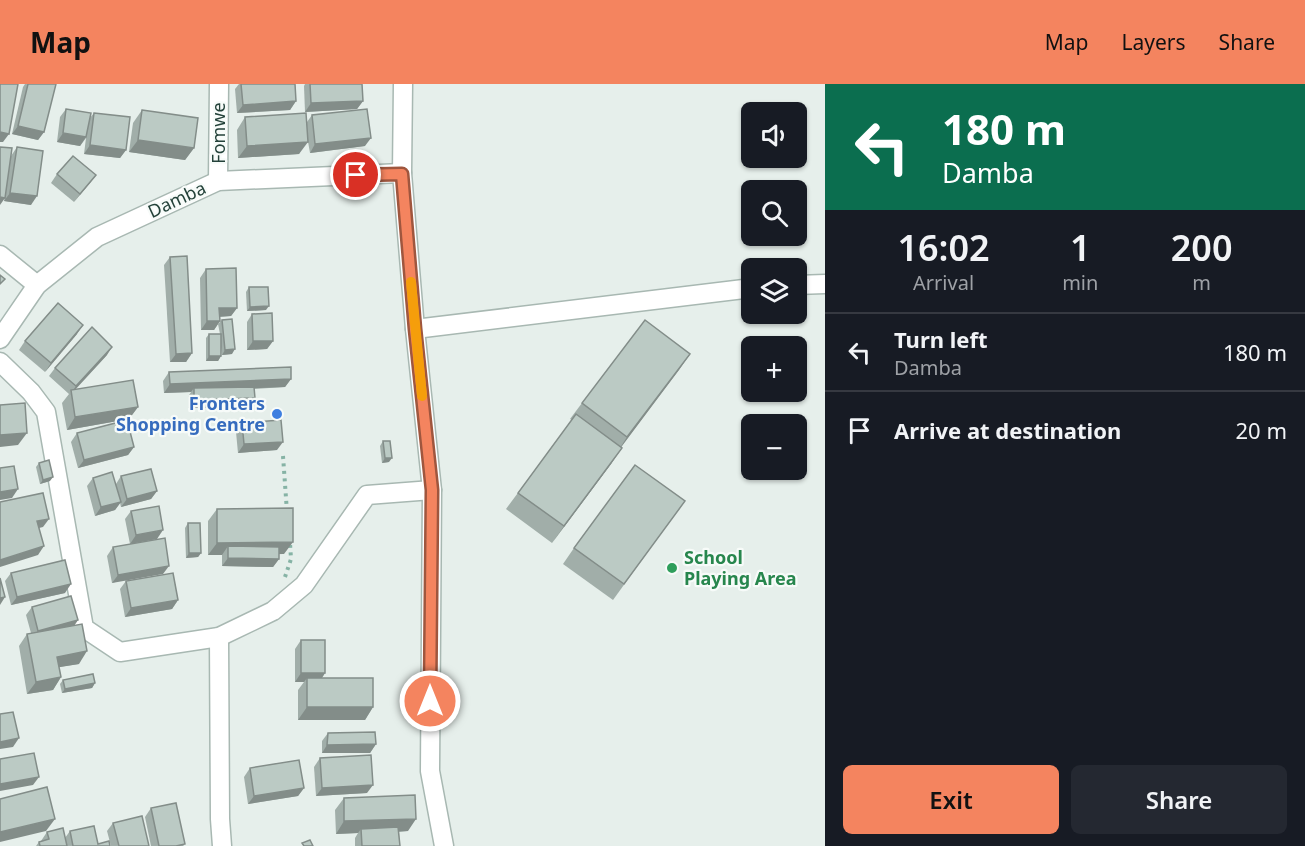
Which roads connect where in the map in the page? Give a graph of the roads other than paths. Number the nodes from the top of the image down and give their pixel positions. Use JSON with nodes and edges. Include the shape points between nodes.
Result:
{"nodes":[{"id":1,"x":216,"y":84,"type":"edge"},
{"id":2,"x":403,"y":84,"type":"edge"},
{"id":3,"x":402,"y":174,"type":"junction"},
{"id":4,"x":218,"y":181,"type":"junction"},
{"id":5,"x":0,"y":255,"type":"edge"},
{"id":6,"x":825,"y":284,"type":"edge"},
{"id":7,"x":37,"y":285,"type":"junction"},
{"id":8,"x":807,"y":285,"type":"edge"},
{"id":9,"x":741,"y":289,"type":"edge"},
{"id":10,"x":415,"y":329,"type":"junction"},
{"id":11,"x":0,"y":339,"type":"edge"},
{"id":12,"x":0,"y":362,"type":"edge"},
{"id":13,"x":432,"y":490,"type":"junction"},
{"id":14,"x":219,"y":637,"type":"junction"},
{"id":15,"x":222,"y":846,"type":"edge"},
{"id":16,"x":444,"y":846,"type":"edge"}],
"edges":[{"from":1,"to":4,"type":"street","name":"Fomwe"},
{"from":2,"to":3,"type":"street"},
{"from":3,"to":4,"type":"street","name":"Damba"},
{"from":3,"to":10,"type":"street"},
{"from":4,"to":7,"type":"street","name":"Damba","via":[[97,237]]},
{"from":5,"to":7,"type":"street"},
{"from":6,"to":8,"type":"street"},
{"from":7,"to":11,"type":"street","name":"Damba"},
{"from":9,"to":10,"type":"street"},
{"from":10,"to":13,"type":"street"},
{"from":12,"to":14,"type":"street","via":[[46,412],[84,628],[120,652]]},
{"from":13,"to":14,"type":"street","via":[[367,495],[304,585],[273,611]]},
{"from":13,"to":16,"type":"street","via":[[430,771]]},
{"from":14,"to":15,"type":"street"}]}
